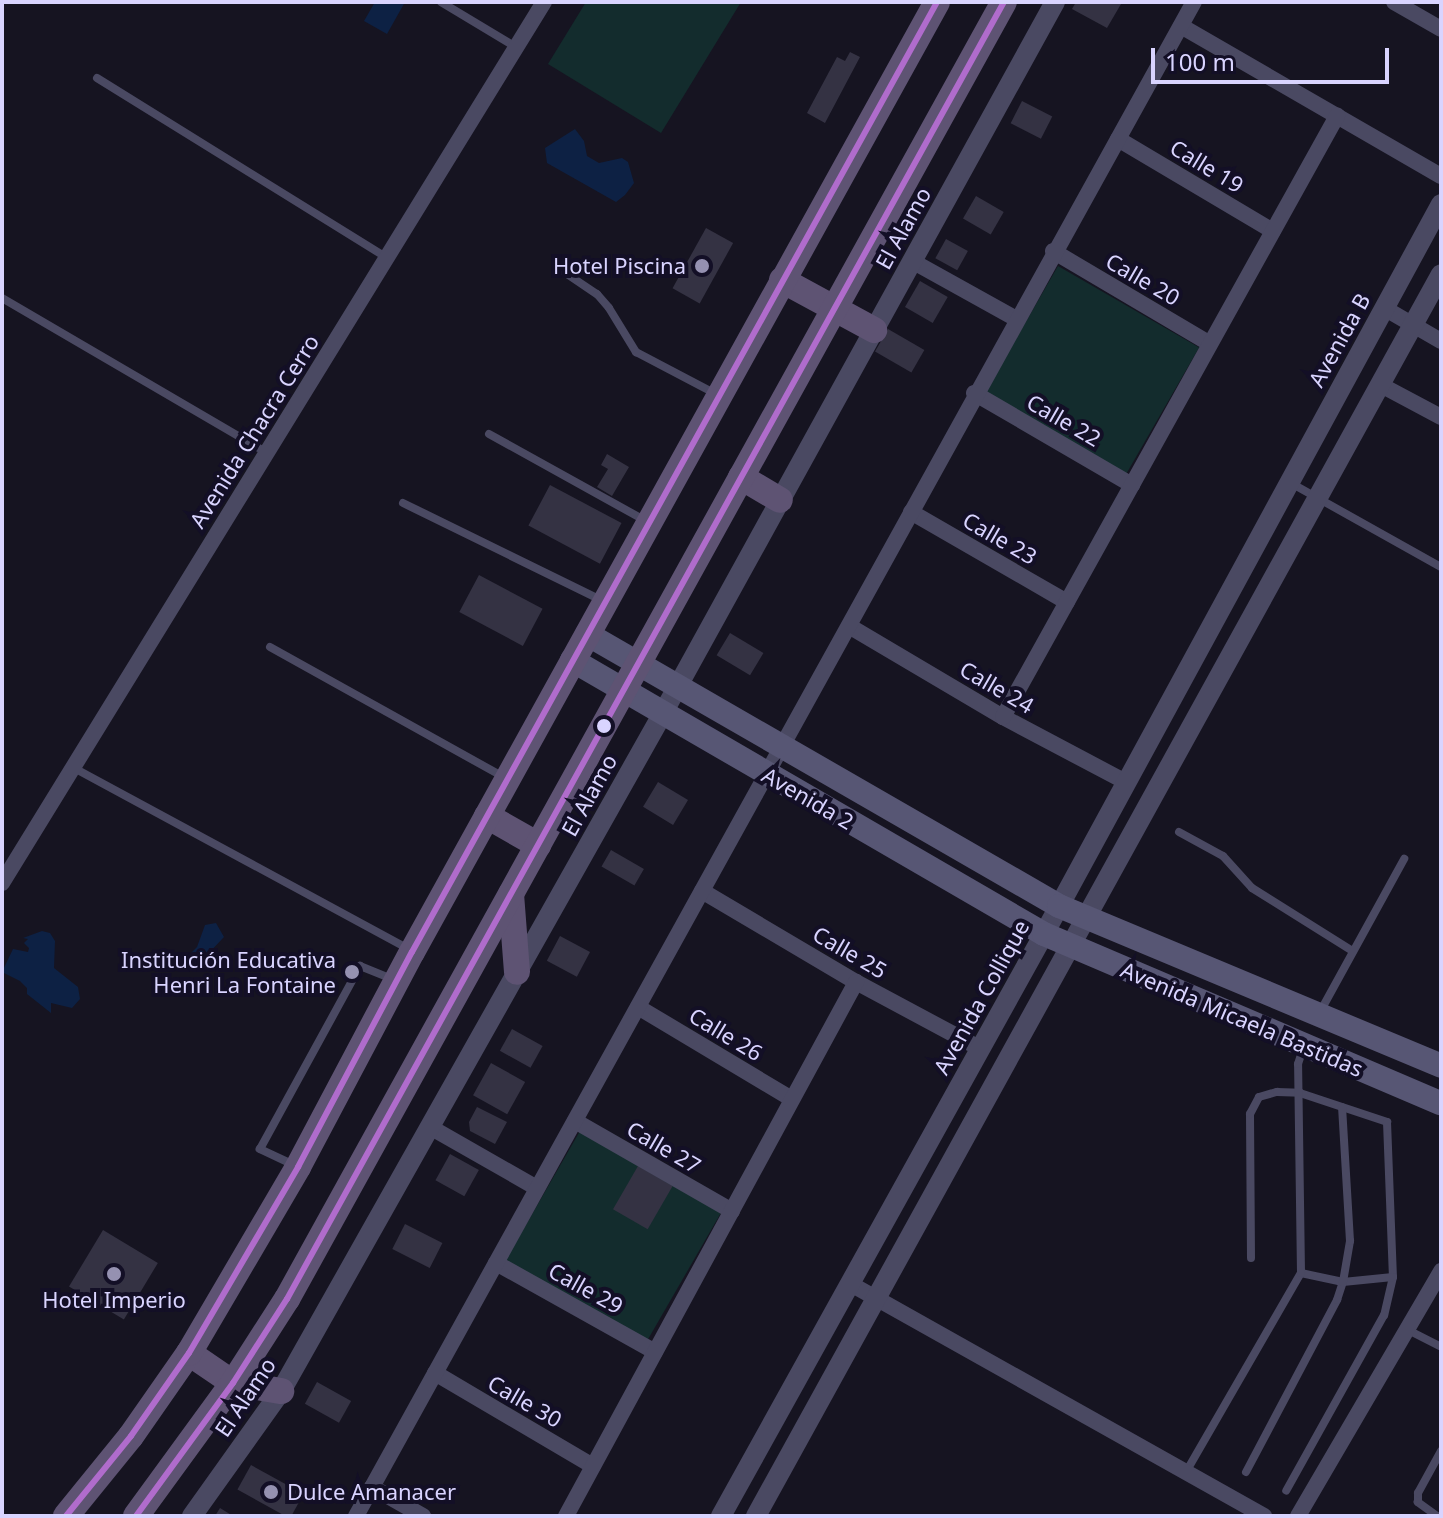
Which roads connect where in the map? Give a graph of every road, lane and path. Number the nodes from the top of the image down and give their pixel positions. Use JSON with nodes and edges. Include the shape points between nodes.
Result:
{"nodes":[{"id":1,"x":441,"y":2,"type":"edge"},
{"id":2,"x":544,"y":2,"type":"edge"},
{"id":3,"x":937,"y":2,"type":"edge"},
{"id":4,"x":1004,"y":2,"type":"edge"},
{"id":5,"x":1055,"y":2,"type":"edge"},
{"id":6,"x":1194,"y":2,"type":"edge"},
{"id":7,"x":1394,"y":2,"type":"edge"},
{"id":8,"x":1181,"y":26,"type":"junction"},
{"id":9,"x":1441,"y":29,"type":"edge"},
{"id":10,"x":516,"y":47,"type":"junction"},
{"id":11,"x":97,"y":78,"type":"dead end"},
{"id":12,"x":1337,"y":116,"type":"junction"},
{"id":13,"x":1118,"y":139,"type":"junction"},
{"id":14,"x":1441,"y":176,"type":"edge"},
{"id":15,"x":1441,"y":204,"type":"edge"},
{"id":16,"x":1273,"y":231,"type":"junction"},
{"id":17,"x":1053,"y":251,"type":"junction"},
{"id":18,"x":386,"y":257,"type":"junction"},
{"id":19,"x":912,"y":261,"type":"junction"},
{"id":20,"x":564,"y":272,"type":"dead end"},
{"id":21,"x":1441,"y":274,"type":"edge"},
{"id":22,"x":782,"y":280,"type":"junction"},
{"id":23,"x":2,"y":298,"type":"edge"},
{"id":24,"x":1384,"y":308,"type":"junction"},
{"id":25,"x":834,"y":309,"type":"junction"},
{"id":26,"x":1016,"y":319,"type":"junction"},
{"id":27,"x":1412,"y":326,"type":"junction"},
{"id":28,"x":874,"y":330,"type":"junction"},
{"id":29,"x":1441,"y":341,"type":"edge"},
{"id":30,"x":1210,"y":344,"type":"junction"},
{"id":31,"x":1379,"y":384,"type":"junction"},
{"id":32,"x":974,"y":393,"type":"junction"},
{"id":33,"x":718,"y":395,"type":"junction"},
{"id":34,"x":1441,"y":417,"type":"edge"},
{"id":35,"x":489,"y":434,"type":"dead end"},
{"id":36,"x":266,"y":452,"type":"junction"},
{"id":37,"x":741,"y":477,"type":"junction"},
{"id":38,"x":1132,"y":485,"type":"junction"},
{"id":39,"x":1283,"y":491,"type":"junction"},
{"id":40,"x":1319,"y":496,"type":"junction"},
{"id":41,"x":780,"y":500,"type":"junction"},
{"id":42,"x":403,"y":503,"type":"dead end"},
{"id":43,"x":911,"y":512,"type":"junction"},
{"id":44,"x":648,"y":523,"type":"junction"},
{"id":45,"x":1441,"y":567,"type":"edge"},
{"id":46,"x":605,"y":602,"type":"junction"},
{"id":47,"x":1067,"y":602,"type":"junction"},
{"id":48,"x":849,"y":626,"type":"junction"},
{"id":49,"x":587,"y":634,"type":"junction"},
{"id":50,"x":270,"y":647,"type":"dead end"},
{"id":51,"x":572,"y":660,"type":"junction"},
{"id":52,"x":638,"y":662,"type":"junction"},
{"id":53,"x":678,"y":685,"type":"junction"},
{"id":54,"x":623,"y":690,"type":"junction"},
{"id":55,"x":663,"y":713,"type":"junction"},
{"id":56,"x":1003,"y":717,"type":"junction"},
{"id":57,"x":782,"y":746,"type":"junction"},
{"id":58,"x":73,"y":767,"type":"junction"},
{"id":59,"x":766,"y":774,"type":"junction"},
{"id":60,"x":507,"y":779,"type":"junction"},
{"id":61,"x":1126,"y":782,"type":"junction"},
{"id":62,"x":487,"y":816,"type":"junction"},
{"id":63,"x":1179,"y":832,"type":"dead end"},
{"id":64,"x":538,"y":845,"type":"junction"},
{"id":65,"x":1404,"y":859,"type":"dead end"},
{"id":66,"x":2,"y":883,"type":"edge"},
{"id":67,"x":702,"y":891,"type":"junction"},
{"id":68,"x":511,"y":894,"type":"junction"},
{"id":69,"x":1059,"y":906,"type":"junction"},
{"id":70,"x":1087,"y":920,"type":"junction"},
{"id":71,"x":1044,"y":934,"type":"junction"},
{"id":72,"x":1071,"y":947,"type":"junction"},
{"id":73,"x":1351,"y":950,"type":"junction"},
{"id":74,"x":412,"y":952,"type":"junction"},
{"id":75,"x":1165,"y":953,"type":"junction"},
{"id":76,"x":517,"y":972,"type":"junction"},
{"id":77,"x":398,"y":982,"type":"junction"},
{"id":78,"x":856,"y":982,"type":"junction"},
{"id":79,"x":1157,"y":982,"type":"junction"},
{"id":80,"x":638,"y":1007,"type":"junction"},
{"id":81,"x":1318,"y":1015,"type":"junction"},
{"id":82,"x":1305,"y":1045,"type":"junction"},
{"id":83,"x":979,"y":1048,"type":"junction"},
{"id":84,"x":1441,"y":1066,"type":"edge"},
{"id":85,"x":1300,"y":1093,"type":"junction"},
{"id":86,"x":792,"y":1099,"type":"junction"},
{"id":87,"x":1441,"y":1103,"type":"edge"},
{"id":88,"x":1342,"y":1107,"type":"junction"},
{"id":89,"x":575,"y":1121,"type":"junction"},
{"id":90,"x":430,"y":1127,"type":"junction"},
{"id":91,"x":298,"y":1167,"type":"junction"},
{"id":92,"x":537,"y":1188,"type":"junction"},
{"id":93,"x":732,"y":1211,"type":"junction"},
{"id":94,"x":1251,"y":1258,"type":"dead end"},
{"id":95,"x":496,"y":1263,"type":"junction"},
{"id":96,"x":1441,"y":1271,"type":"edge"},
{"id":97,"x":1301,"y":1273,"type":"junction"},
{"id":98,"x":1393,"y":1277,"type":"junction"},
{"id":99,"x":1343,"y":1282,"type":"junction"},
{"id":100,"x":849,"y":1283,"type":"junction"},
{"id":101,"x":876,"y":1298,"type":"junction"},
{"id":102,"x":1408,"y":1330,"type":"junction"},
{"id":103,"x":1441,"y":1347,"type":"edge"},
{"id":104,"x":655,"y":1352,"type":"junction"},
{"id":105,"x":189,"y":1353,"type":"junction"},
{"id":106,"x":435,"y":1373,"type":"junction"},
{"id":107,"x":233,"y":1383,"type":"junction"},
{"id":108,"x":281,"y":1391,"type":"junction"},
{"id":109,"x":1441,"y":1451,"type":"edge"},
{"id":110,"x":593,"y":1466,"type":"junction"},
{"id":111,"x":1186,"y":1472,"type":"junction"},
{"id":112,"x":1246,"y":1472,"type":"dead end"},
{"id":113,"x":372,"y":1487,"type":"junction"},
{"id":114,"x":1286,"y":1491,"type":"dead end"},
{"id":115,"x":146,"y":1513,"type":"edge"},
{"id":116,"x":66,"y":1516,"type":"edge"},
{"id":117,"x":192,"y":1516,"type":"edge"},
{"id":118,"x":356,"y":1516,"type":"edge"},
{"id":119,"x":423,"y":1516,"type":"edge"},
{"id":120,"x":566,"y":1516,"type":"edge"},
{"id":121,"x":721,"y":1516,"type":"edge"},
{"id":122,"x":756,"y":1516,"type":"edge"},
{"id":123,"x":1264,"y":1516,"type":"edge"},
{"id":124,"x":1298,"y":1516,"type":"edge"},
{"id":125,"x":1437,"y":1516,"type":"edge"}],
"edges":[{"from":1,"to":10,"type":"lane"},
{"from":2,"to":10,"type":"street","name":"Avenida Chacra Cerro"},
{"from":3,"to":22,"type":"main road"},
{"from":4,"to":25,"type":"main road"},
{"from":5,"to":19,"type":"street","name":"El Alamo"},
{"from":6,"to":8,"type":"street"},
{"from":7,"to":9,"type":"street"},
{"from":8,"to":12,"type":"street"},
{"from":8,"to":13,"type":"street"},
{"from":10,"to":18,"type":"street","name":"Avenida Chacra Cerro"},
{"from":11,"to":18,"type":"lane"},
{"from":12,"to":14,"type":"street"},
{"from":12,"to":16,"type":"street"},
{"from":13,"to":16,"type":"street","name":"Calle 19"},
{"from":13,"to":17,"type":"street"},
{"from":15,"to":24,"type":"street","name":"Avenida B"},
{"from":16,"to":30,"type":"street"},
{"from":17,"to":26,"type":"street"},
{"from":17,"to":30,"type":"street","name":"Calle 20"},
{"from":18,"to":36,"type":"street","name":"Avenida Chacra Cerro"},
{"from":19,"to":26,"type":"street"},
{"from":19,"to":28,"type":"street","name":"El Alamo"},
{"from":20,"to":33,"type":"lane","via":[[597,294],[636,352]]},
{"from":21,"to":27,"type":"street"},
{"from":22,"to":25,"type":"main road"},
{"from":22,"to":33,"type":"main road"},
{"from":23,"to":36,"type":"lane"},
{"from":24,"to":27,"type":"street"},
{"from":24,"to":39,"type":"street","name":"Avenida B"},
{"from":25,"to":28,"type":"main road"},
{"from":25,"to":37,"type":"main road"},
{"from":26,"to":32,"type":"street"},
{"from":27,"to":29,"type":"street"},
{"from":27,"to":31,"type":"street"},
{"from":28,"to":41,"type":"street","name":"El Alamo"},
{"from":30,"to":38,"type":"street"},
{"from":31,"to":34,"type":"street"},
{"from":31,"to":40,"type":"street"},
{"from":32,"to":38,"type":"street","name":"Calle 22"},
{"from":32,"to":43,"type":"street"},
{"from":33,"to":44,"type":"main road"},
{"from":35,"to":44,"type":"lane"},
{"from":36,"to":58,"type":"street","name":"Avenida Chacra Cerro"},
{"from":37,"to":41,"type":"main road"},
{"from":37,"to":52,"type":"main road"},
{"from":38,"to":47,"type":"street"},
{"from":39,"to":40,"type":"lane"},
{"from":39,"to":61,"type":"street","name":"Avenida Collique"},
{"from":40,"to":45,"type":"lane"},
{"from":40,"to":70,"type":"street"},
{"from":41,"to":53,"type":"street","name":"El Alamo"},
{"from":42,"to":46,"type":"lane"},
{"from":43,"to":47,"type":"street","name":"Calle 23"},
{"from":43,"to":48,"type":"street"},
{"from":44,"to":46,"type":"main road"},
{"from":46,"to":49,"type":"main road"},
{"from":47,"to":56,"type":"street"},
{"from":48,"to":56,"type":"street","name":"Calle 24"},
{"from":48,"to":57,"type":"street"},
{"from":49,"to":51,"type":"main road"},
{"from":49,"to":52,"type":"main road","name":"Avenida 2"},
{"from":50,"to":60,"type":"lane"},
{"from":51,"to":54,"type":"main road","name":"Avenida 2"},
{"from":51,"to":60,"type":"main road"},
{"from":52,"to":53,"type":"main road","name":"Avenida 2"},
{"from":52,"to":54,"type":"main road"},
{"from":53,"to":55,"type":"street","name":"El Alamo"},
{"from":53,"to":57,"type":"main road","name":"Avenida 2"},
{"from":54,"to":55,"type":"main road","name":"Avenida 2"},
{"from":54,"to":64,"type":"main road"},
{"from":55,"to":59,"type":"main road","name":"Avenida 2"},
{"from":55,"to":76,"type":"street","name":"El Alamo"},
{"from":56,"to":61,"type":"street","name":"Calle 24"},
{"from":57,"to":59,"type":"street"},
{"from":57,"to":69,"type":"main road","name":"Avenida 2"},
{"from":58,"to":66,"type":"street","name":"Avenida Chacra Cerro"},
{"from":58,"to":74,"type":"lane"},
{"from":59,"to":67,"type":"street"},
{"from":59,"to":71,"type":"main road","name":"Avenida 2"},
{"from":60,"to":62,"type":"main road"},
{"from":61,"to":69,"type":"street","name":"Avenida Collique"},
{"from":62,"to":64,"type":"main road"},
{"from":62,"to":74,"type":"main road"},
{"from":63,"to":73,"type":"lane","via":[[1223,856],[1252,888]]},
{"from":64,"to":68,"type":"main road"},
{"from":65,"to":73,"type":"lane"},
{"from":67,"to":78,"type":"street","name":"Calle 25"},
{"from":67,"to":80,"type":"street"},
{"from":68,"to":76,"type":"main road"},
{"from":68,"to":107,"type":"main road","via":[[287,1299]]},
{"from":69,"to":70,"type":"main road","name":"Avenida Micaela Bastidas"},
{"from":69,"to":71,"type":"street","name":"Avenida Collique"},
{"from":70,"to":72,"type":"street"},
{"from":70,"to":75,"type":"main road","name":"Avenida Micaela Bastidas"},
{"from":71,"to":72,"type":"main road","name":"Avenida Micaela Bastidas"},
{"from":71,"to":83,"type":"street","name":"Avenida Collique"},
{"from":72,"to":79,"type":"main road","name":"Avenida Micaela Bastidas"},
{"from":72,"to":101,"type":"street"},
{"from":73,"to":81,"type":"lane"},
{"from":74,"to":77,"type":"main road"},
{"from":75,"to":79,"type":"main road","via":[[1151,961]]},
{"from":75,"to":81,"type":"main road","name":"Avenida Micaela Bastidas"},
{"from":76,"to":90,"type":"street","name":"El Alamo"},
{"from":77,"to":91,"type":"main road"},
{"from":77,"to":91,"type":"lane","via":[[360,966],[260,1149]]},
{"from":78,"to":83,"type":"street","name":"Calle 25"},
{"from":78,"to":86,"type":"street"},
{"from":79,"to":82,"type":"main road","name":"Avenida Micaela Bastidas"},
{"from":80,"to":86,"type":"street","name":"Calle 26"},
{"from":80,"to":89,"type":"street"},
{"from":81,"to":82,"type":"main road"},
{"from":81,"to":84,"type":"main road","name":"Avenida Micaela Bastidas"},
{"from":82,"to":85,"type":"lane","via":[[1298,1064]]},
{"from":82,"to":87,"type":"main road","name":"Avenida Micaela Bastidas"},
{"from":83,"to":100,"type":"street","name":"Avenida Collique"},
{"from":85,"to":88,"type":"lane"},
{"from":85,"to":94,"type":"lane","via":[[1259,1097],[1250,1114]]},
{"from":85,"to":97,"type":"lane"},
{"from":86,"to":93,"type":"street"},
{"from":88,"to":98,"type":"lane","via":[[1387,1122]]},
{"from":88,"to":99,"type":"lane","via":[[1350,1241]]},
{"from":89,"to":92,"type":"street"},
{"from":89,"to":93,"type":"street","name":"Calle 27"},
{"from":90,"to":92,"type":"street"},
{"from":90,"to":108,"type":"street","name":"El Alamo"},
{"from":91,"to":105,"type":"main road"},
{"from":92,"to":95,"type":"street"},
{"from":93,"to":104,"type":"street"},
{"from":95,"to":104,"type":"street","name":"Calle 29"},
{"from":95,"to":106,"type":"street"},
{"from":96,"to":102,"type":"street"},
{"from":97,"to":99,"type":"lane"},
{"from":97,"to":111,"type":"lane"},
{"from":98,"to":99,"type":"lane"},
{"from":98,"to":114,"type":"lane","via":[[1384,1315]]},
{"from":99,"to":112,"type":"lane"},
{"from":100,"to":101,"type":"street"},
{"from":100,"to":121,"type":"street","name":"Avenida Collique"},
{"from":101,"to":111,"type":"street"},
{"from":101,"to":122,"type":"street"},
{"from":102,"to":103,"type":"lane"},
{"from":102,"to":124,"type":"street"},
{"from":104,"to":110,"type":"street"},
{"from":105,"to":107,"type":"main road"},
{"from":105,"to":116,"type":"main road"},
{"from":106,"to":110,"type":"street","name":"Calle 30"},
{"from":106,"to":113,"type":"street"},
{"from":107,"to":108,"type":"main road"},
{"from":107,"to":115,"type":"main road"},
{"from":108,"to":117,"type":"street","name":"El Alamo"},
{"from":109,"to":125,"type":"lane","via":[[1418,1493],[1418,1502]]},
{"from":110,"to":120,"type":"street"},
{"from":111,"to":123,"type":"street"},
{"from":113,"to":118,"type":"street"},
{"from":113,"to":119,"type":"street"}]}
